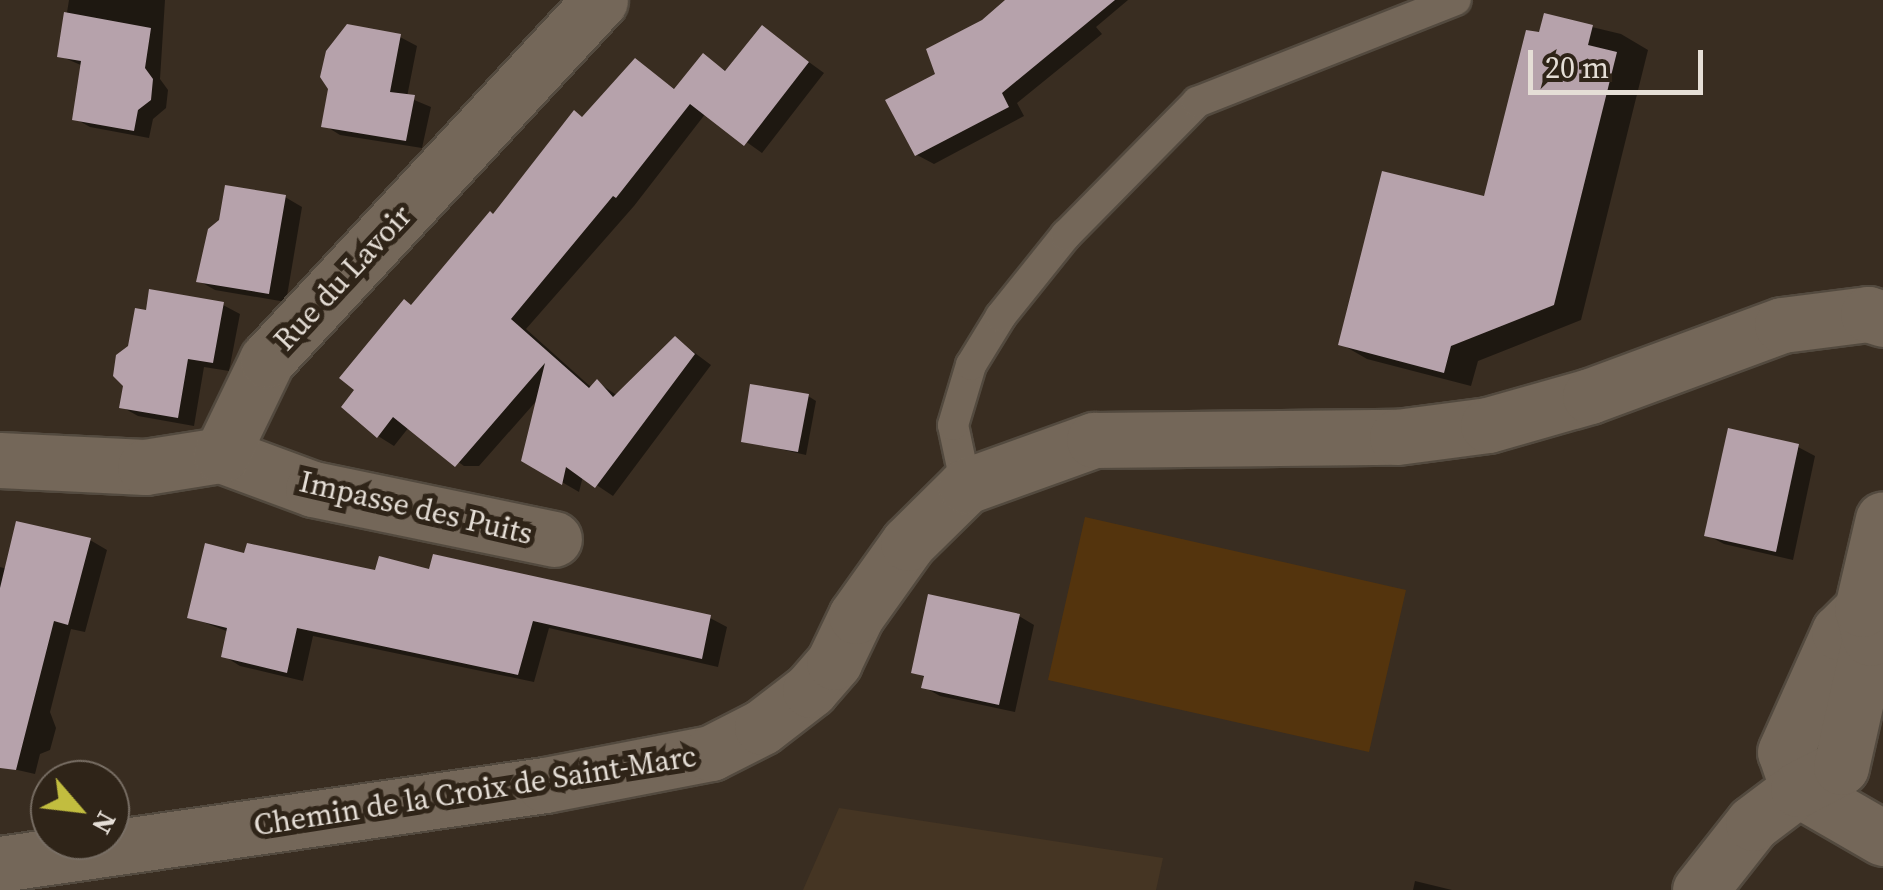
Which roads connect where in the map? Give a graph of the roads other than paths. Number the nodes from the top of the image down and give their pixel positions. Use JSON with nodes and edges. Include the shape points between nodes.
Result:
{"nodes":[{"id":1,"x":600,"y":0,"type":"edge"},
{"id":2,"x":1456,"y":0,"type":"edge"},
{"id":3,"x":1883,"y":319,"type":"edge"},
{"id":4,"x":221,"y":455,"type":"junction"},
{"id":5,"x":0,"y":460,"type":"edge"},
{"id":6,"x":966,"y":486,"type":"junction"},
{"id":7,"x":1883,"y":519,"type":"edge"},
{"id":8,"x":554,"y":539,"type":"dead end"},
{"id":9,"x":1798,"y":790,"type":"junction"},
{"id":10,"x":1883,"y":838,"type":"edge"},
{"id":11,"x":0,"y":864,"type":"edge"},
{"id":12,"x":1700,"y":890,"type":"edge"}],
"edges":[{"from":1,"to":4,"type":"street","name":"Rue du Lavoir","via":[[267,360]]},
{"from":2,"to":6,"type":"lane","via":[[1197,102],[1066,235],[971,365],[954,425]]},
{"from":3,"to":6,"type":"street","name":"Chemin de la Croix de Saint-Marc","via":[[1868,314],[1782,325],[1488,426],[1397,437],[1094,440]]},
{"from":4,"to":5,"type":"street","via":[[145,467]]},
{"from":4,"to":8,"type":"street","name":"Impasse des Puits","via":[[314,489]]},
{"from":6,"to":11,"type":"street","name":"Chemin de la Croix de Saint-Marc","via":[[908,543],[810,690],[762,728],[711,753],[545,784]]},
{"from":7,"to":9,"type":"street","via":[[1862,609],[1870,638],[1841,767]]},
{"from":9,"to":10,"type":"street"},
{"from":9,"to":12,"type":"street","via":[[1753,822]]}]}
